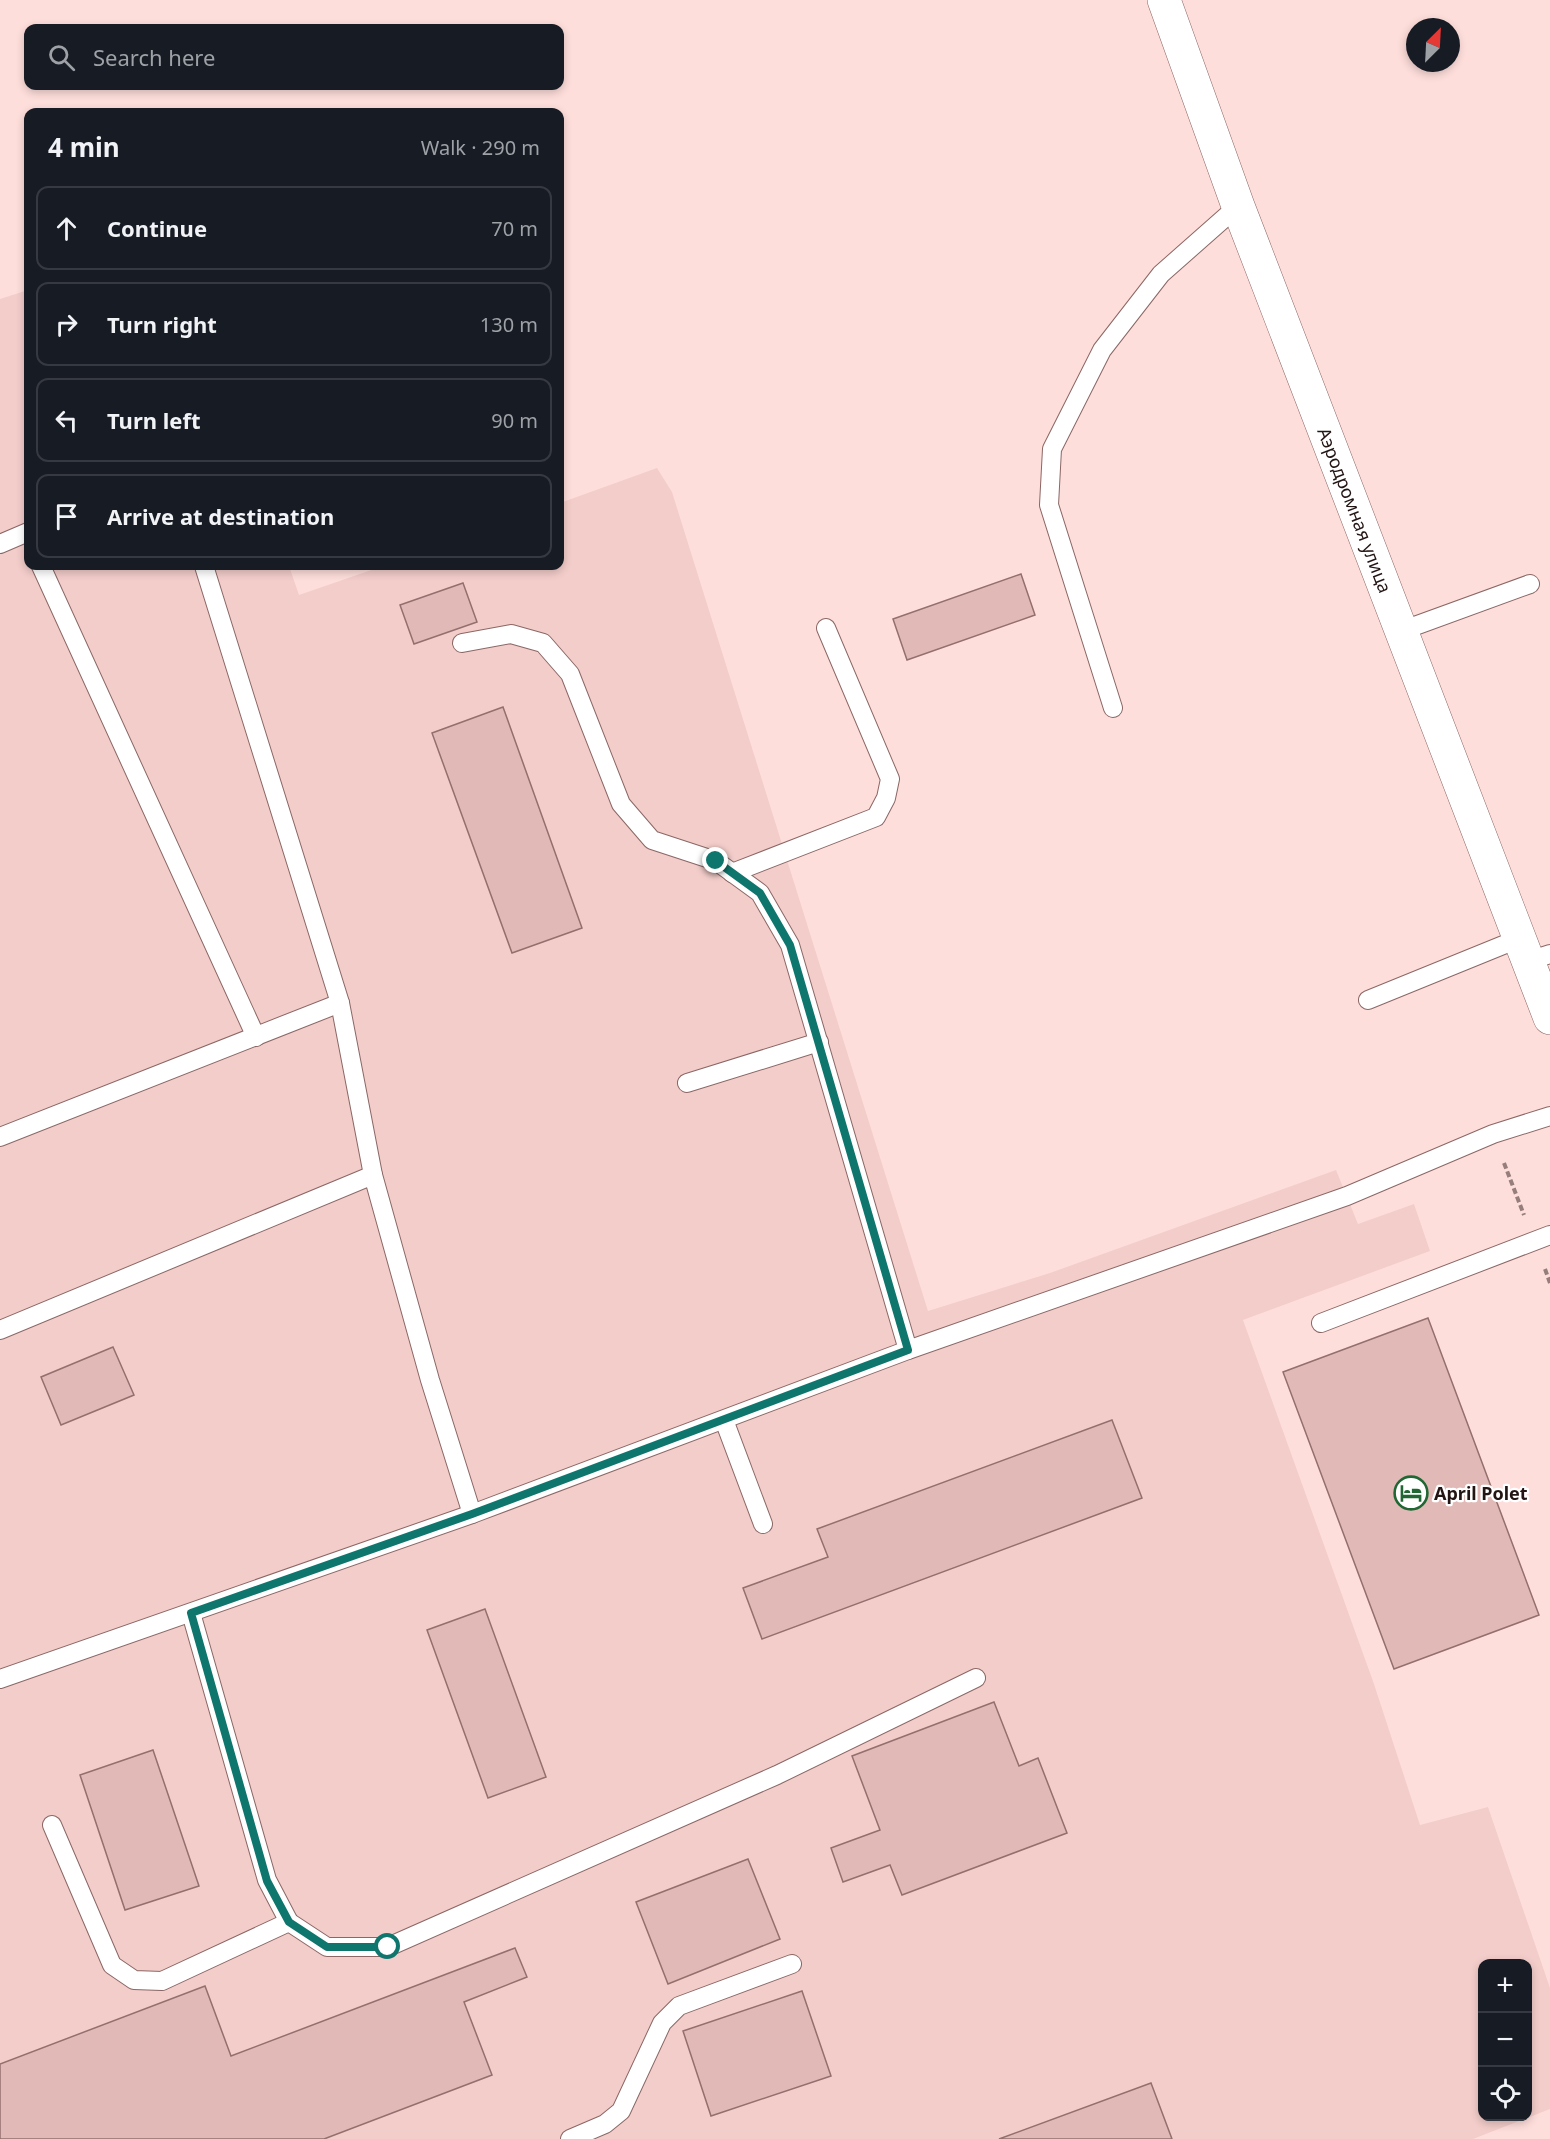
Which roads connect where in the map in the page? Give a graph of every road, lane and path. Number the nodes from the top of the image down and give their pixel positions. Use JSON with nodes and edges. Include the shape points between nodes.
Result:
{"nodes":[{"id":1,"x":1164,"y":0,"type":"edge"},
{"id":2,"x":1238,"y":206,"type":"junction"},
{"id":3,"x":24,"y":536,"type":"edge"},
{"id":4,"x":0,"y":544,"type":"edge"},
{"id":5,"x":43,"y":570,"type":"edge"},
{"id":6,"x":205,"y":570,"type":"edge"},
{"id":7,"x":1530,"y":584,"type":"dead end"},
{"id":8,"x":826,"y":628,"type":"dead end"},
{"id":9,"x":1401,"y":631,"type":"junction"},
{"id":10,"x":462,"y":643,"type":"dead end"},
{"id":11,"x":1113,"y":708,"type":"dead end"},
{"id":12,"x":732,"y":873,"type":"junction"},
{"id":13,"x":1532,"y":951,"type":"edge"},
{"id":14,"x":1368,"y":1000,"type":"dead end"},
{"id":15,"x":340,"y":1004,"type":"junction"},
{"id":16,"x":1550,"y":1018,"type":"edge"},
{"id":17,"x":256,"y":1037,"type":"junction"},
{"id":18,"x":819,"y":1042,"type":"junction"},
{"id":19,"x":687,"y":1083,"type":"dead end"},
{"id":20,"x":1550,"y":1116,"type":"edge"},
{"id":21,"x":1493,"y":1134,"type":"junction"},
{"id":22,"x":0,"y":1137,"type":"edge"},
{"id":23,"x":373,"y":1175,"type":"junction"},
{"id":24,"x":1542,"y":1238,"type":"edge"},
{"id":25,"x":1550,"y":1283,"type":"edge"},
{"id":26,"x":1321,"y":1323,"type":"dead end"},
{"id":27,"x":0,"y":1330,"type":"edge"},
{"id":28,"x":908,"y":1350,"type":"junction"},
{"id":29,"x":724,"y":1420,"type":"junction"},
{"id":30,"x":472,"y":1514,"type":"junction"},
{"id":31,"x":763,"y":1524,"type":"dead end"},
{"id":32,"x":191,"y":1613,"type":"junction"},
{"id":33,"x":976,"y":1678,"type":"dead end"},
{"id":34,"x":0,"y":1679,"type":"edge"},
{"id":35,"x":52,"y":1826,"type":"dead end"},
{"id":36,"x":289,"y":1922,"type":"junction"},
{"id":37,"x":792,"y":1964,"type":"dead end"},
{"id":38,"x":570,"y":2139,"type":"edge"}],
"edges":[{"from":1,"to":2,"type":"street","name":"Аэродромная улица"},
{"from":2,"to":9,"type":"street","name":"Аэродромная улица"},
{"from":2,"to":11,"type":"lane","via":[[1161,274],[1102,350],[1052,449],[1049,505]]},
{"from":3,"to":4,"type":"lane"},
{"from":5,"to":17,"type":"lane"},
{"from":6,"to":15,"type":"lane"},
{"from":7,"to":9,"type":"lane"},
{"from":8,"to":12,"type":"lane","via":[[890,779],[886,798],[876,817]]},
{"from":9,"to":13,"type":"street","name":"Аэродромная улица"},
{"from":10,"to":12,"type":"lane","via":[[511,634],[543,643],[570,674],[621,804],[652,840],[716,861]]},
{"from":12,"to":18,"type":"lane","via":[[760,893],[790,945]]},
{"from":13,"to":14,"type":"lane"},
{"from":13,"to":16,"type":"street","name":"Аэродромная улица"},
{"from":15,"to":17,"type":"lane"},
{"from":15,"to":23,"type":"lane"},
{"from":17,"to":22,"type":"lane"},
{"from":18,"to":19,"type":"lane"},
{"from":18,"to":28,"type":"lane"},
{"from":20,"to":21,"type":"lane"},
{"from":21,"to":24,"type":"path"},
{"from":21,"to":28,"type":"lane","via":[[1347,1196]]},
{"from":23,"to":27,"type":"lane"},
{"from":23,"to":30,"type":"lane"},
{"from":24,"to":25,"type":"path"},
{"from":24,"to":26,"type":"lane"},
{"from":28,"to":29,"type":"lane"},
{"from":29,"to":30,"type":"lane"},
{"from":29,"to":31,"type":"lane"},
{"from":30,"to":32,"type":"lane"},
{"from":32,"to":34,"type":"lane"},
{"from":32,"to":36,"type":"lane","via":[[267,1881]]},
{"from":33,"to":36,"type":"lane","via":[[777,1775],[388,1947],[327,1947]]},
{"from":35,"to":36,"type":"lane","via":[[112,1965],[134,1980],[162,1981]]},
{"from":37,"to":38,"type":"lane","via":[[679,2006],[662,2023],[621,2111],[605,2124]]}]}
